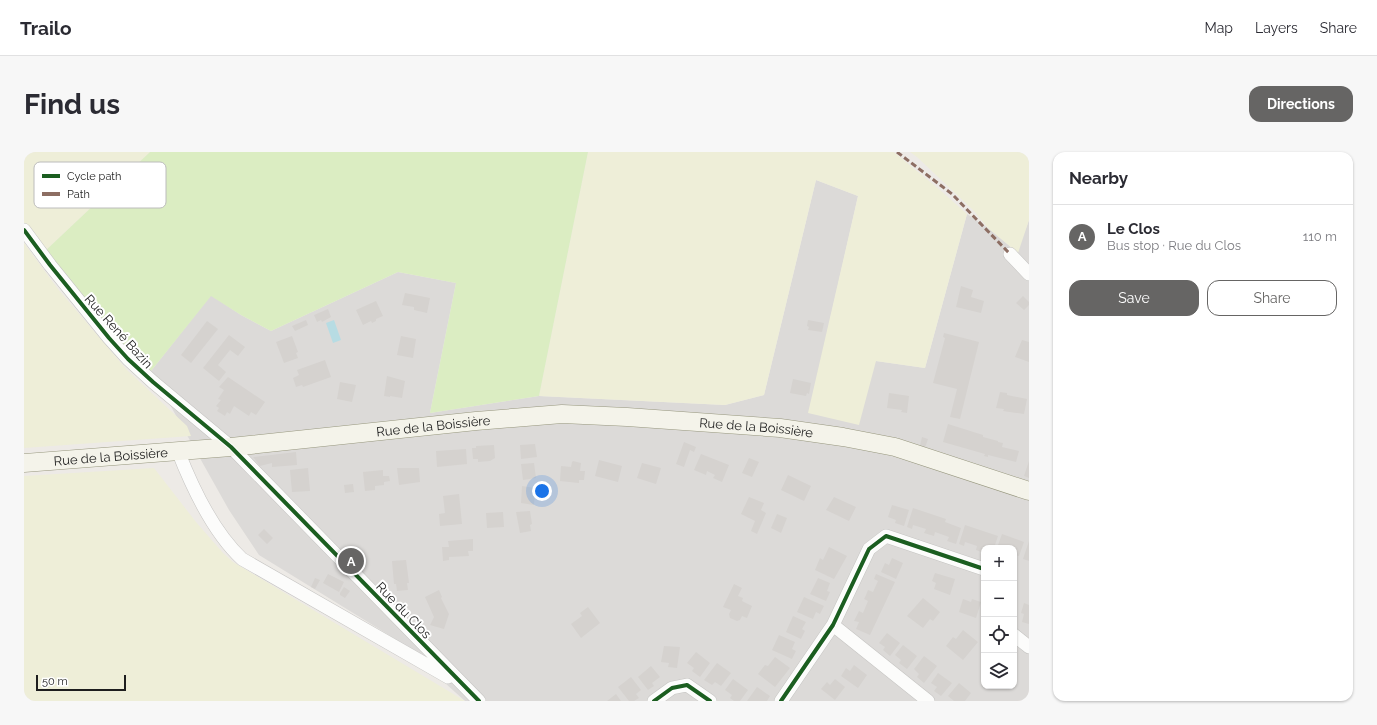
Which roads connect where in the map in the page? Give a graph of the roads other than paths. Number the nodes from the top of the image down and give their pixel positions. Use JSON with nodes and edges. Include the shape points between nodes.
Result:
{"nodes":[{"id":1,"x":24,"y":230,"type":"edge"},
{"id":2,"x":1010,"y":254,"type":"dead end"},
{"id":3,"x":1029,"y":274,"type":"edge"},
{"id":4,"x":843,"y":437,"type":"junction"},
{"id":5,"x":231,"y":447,"type":"junction"},
{"id":6,"x":178,"y":451,"type":"junction"},
{"id":7,"x":24,"y":463,"type":"edge"},
{"id":8,"x":1029,"y":491,"type":"edge"},
{"id":9,"x":1029,"y":500,"type":"edge"},
{"id":10,"x":981,"y":568,"type":"edge"},
{"id":11,"x":833,"y":625,"type":"junction"},
{"id":12,"x":1017,"y":637,"type":"edge"},
{"id":13,"x":425,"y":647,"type":"junction"},
{"id":14,"x":1029,"y":647,"type":"edge"},
{"id":15,"x":414,"y":658,"type":"junction"},
{"id":16,"x":462,"y":685,"type":"junction"},
{"id":17,"x":479,"y":701,"type":"edge"},
{"id":18,"x":654,"y":701,"type":"edge"},
{"id":19,"x":710,"y":701,"type":"edge"},
{"id":20,"x":781,"y":701,"type":"edge"},
{"id":21,"x":928,"y":701,"type":"edge"}],
"edges":[{"from":1,"to":5,"type":"street","name":"Rue René Bazin","via":[[128,359]]},
{"from":2,"to":3,"type":"street"},
{"from":4,"to":5,"type":"main road","name":"Rue de la Boissière","via":[[780,428],[627,416],[562,414]]},
{"from":4,"to":8,"type":"main road","name":"Rue de la Boissière","via":[[895,447]]},
{"from":4,"to":9,"type":"main road","name":"Rue de la Boissière"},
{"from":5,"to":6,"type":"main road","name":"Rue de la Boissière"},
{"from":5,"to":13,"type":"street","name":"Rue du Clos"},
{"from":6,"to":7,"type":"main road","name":"Rue de la Boissière"},
{"from":6,"to":15,"type":"street","name":"Rue du Clos","via":[[200,499],[230,547],[242,559]]},
{"from":10,"to":11,"type":"street","via":[[886,536],[869,549]]},
{"from":11,"to":20,"type":"street"},
{"from":11,"to":21,"type":"street"},
{"from":12,"to":14,"type":"street"},
{"from":13,"to":15,"type":"street","name":"Rue du Clos","via":[[422,654]]},
{"from":13,"to":16,"type":"street","name":"Rue du Clos"},
{"from":15,"to":16,"type":"street","name":"Rue du Clos"},
{"from":16,"to":17,"type":"street","name":"Rue du Clos"},
{"from":18,"to":19,"type":"street","via":[[672,688],[687,685]]}]}
